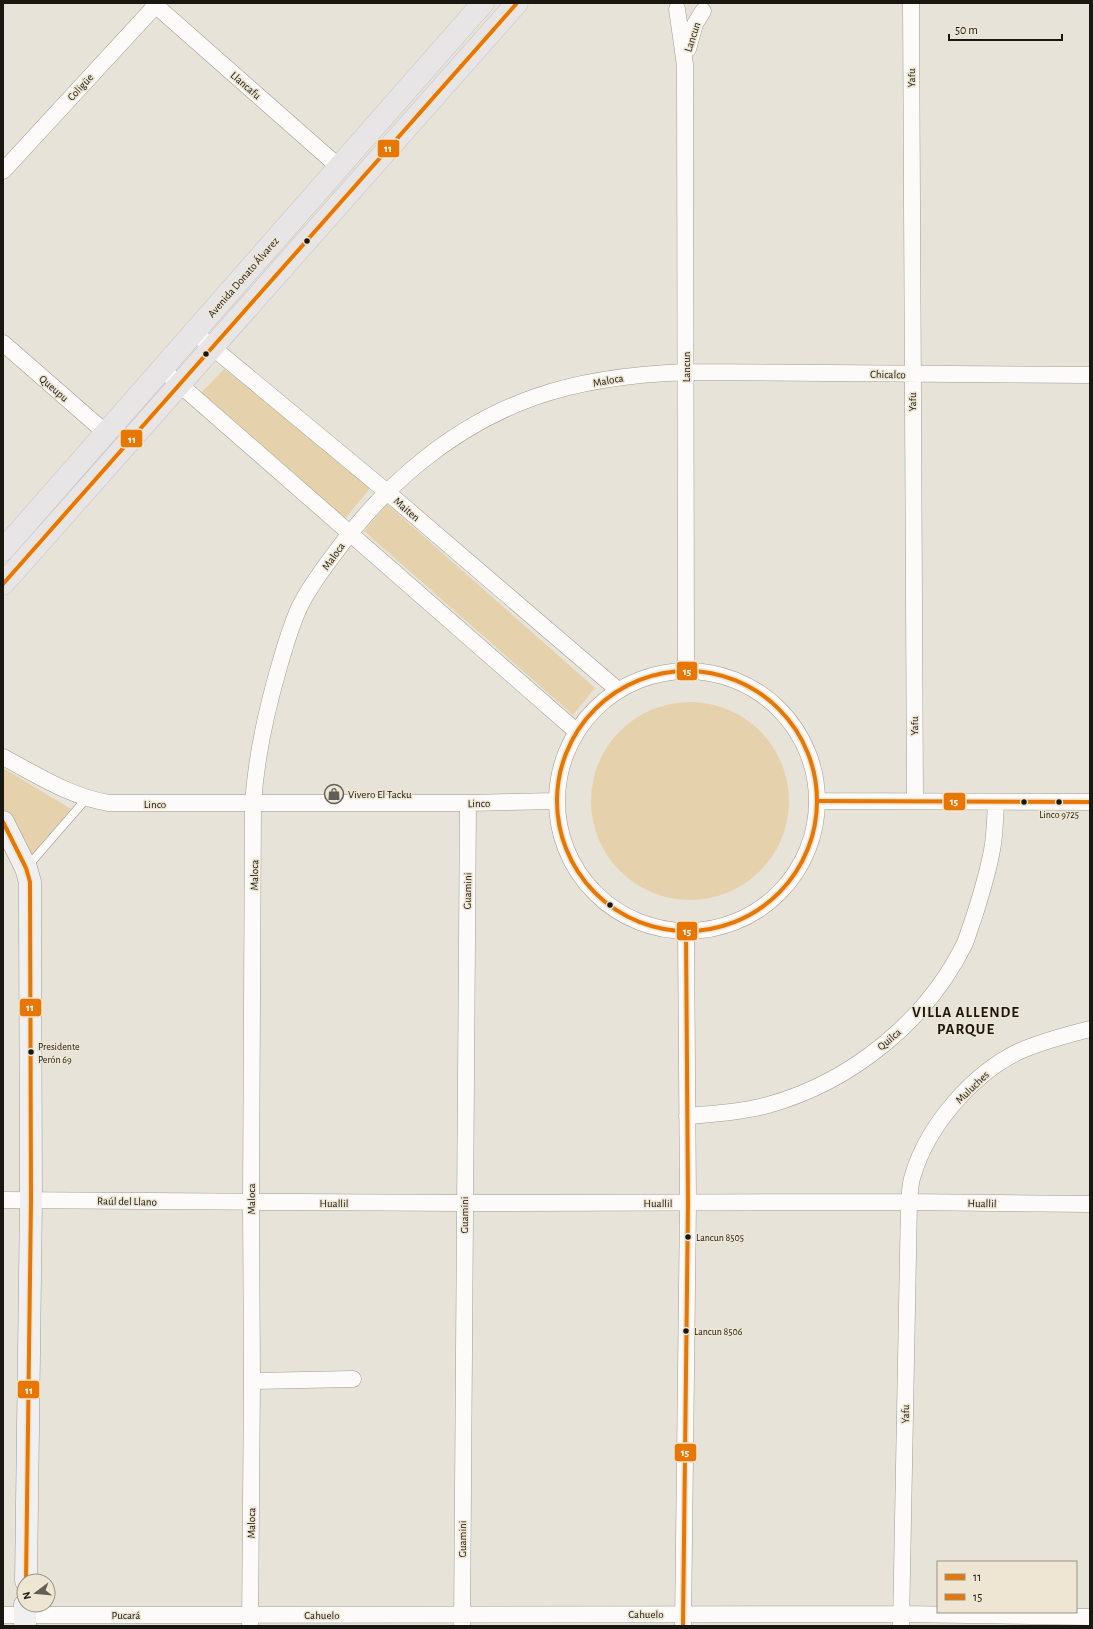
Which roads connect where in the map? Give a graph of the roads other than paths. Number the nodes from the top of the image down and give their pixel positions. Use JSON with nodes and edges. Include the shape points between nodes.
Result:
{"nodes":[{"id":1,"x":483,"y":3,"type":"edge"},
{"id":2,"x":518,"y":3,"type":"edge"},
{"id":3,"x":910,"y":3,"type":"edge"},
{"id":4,"x":155,"y":4,"type":"edge"},
{"id":5,"x":674,"y":6,"type":"edge"},
{"id":6,"x":708,"y":7,"type":"edge"},
{"id":7,"x":685,"y":65,"type":"junction"},
{"id":8,"x":339,"y":167,"type":"junction"},
{"id":9,"x":3,"y":171,"type":"edge"},
{"id":10,"x":194,"y":332,"type":"junction"},
{"id":11,"x":3,"y":343,"type":"edge"},
{"id":12,"x":212,"y":348,"type":"junction"},
{"id":13,"x":162,"y":369,"type":"junction"},
{"id":14,"x":686,"y":372,"type":"junction"},
{"id":15,"x":912,"y":375,"type":"junction"},
{"id":16,"x":1090,"y":375,"type":"edge"},
{"id":17,"x":180,"y":383,"type":"junction"},
{"id":18,"x":106,"y":433,"type":"junction"},
{"id":19,"x":387,"y":492,"type":"junction"},
{"id":20,"x":350,"y":532,"type":"junction"},
{"id":21,"x":3,"y":550,"type":"edge"},
{"id":22,"x":3,"y":584,"type":"edge"},
{"id":23,"x":686,"y":670,"type":"junction"},
{"id":24,"x":618,"y":690,"type":"junction"},
{"id":25,"x":576,"y":731,"type":"junction"},
{"id":26,"x":3,"y":757,"type":"edge"},
{"id":27,"x":87,"y":798,"type":"junction"},
{"id":28,"x":556,"y":801,"type":"junction"},
{"id":29,"x":915,"y":801,"type":"junction"},
{"id":30,"x":819,"y":802,"type":"junction"},
{"id":31,"x":996,"y":802,"type":"junction"},
{"id":32,"x":1090,"y":802,"type":"edge"},
{"id":33,"x":468,"y":803,"type":"junction"},
{"id":34,"x":253,"y":804,"type":"junction"},
{"id":35,"x":3,"y":822,"type":"edge"},
{"id":36,"x":26,"y":868,"type":"junction"},
{"id":37,"x":686,"y":932,"type":"junction"},
{"id":38,"x":1090,"y":1029,"type":"edge"},
{"id":39,"x":687,"y":1116,"type":"junction"},
{"id":40,"x":3,"y":1200,"type":"edge"},
{"id":41,"x":31,"y":1200,"type":"junction"},
{"id":42,"x":251,"y":1202,"type":"junction"},
{"id":43,"x":909,"y":1202,"type":"junction"},
{"id":44,"x":464,"y":1203,"type":"junction"},
{"id":45,"x":688,"y":1203,"type":"junction"},
{"id":46,"x":1090,"y":1204,"type":"edge"},
{"id":47,"x":353,"y":1379,"type":"dead end"},
{"id":48,"x":252,"y":1381,"type":"junction"},
{"id":49,"x":26,"y":1573,"type":"edge"},
{"id":50,"x":3,"y":1615,"type":"edge"},
{"id":51,"x":25,"y":1615,"type":"edge"},
{"id":52,"x":1090,"y":1618,"type":"edge"},
{"id":53,"x":250,"y":1620,"type":"edge"},
{"id":54,"x":462,"y":1620,"type":"edge"},
{"id":55,"x":683,"y":1620,"type":"edge"},
{"id":56,"x":901,"y":1620,"type":"edge"}],
"edges":[{"from":1,"to":8,"type":"main road","name":"Avenida Donato Álvarez"},
{"from":2,"to":12,"type":"main road","name":"Avenida Donato Álvarez"},
{"from":3,"to":15,"type":"street","name":"Yafu"},
{"from":4,"to":8,"type":"street","name":"Llancafu"},
{"from":4,"to":9,"type":"street","name":"Coligüe"},
{"from":5,"to":6,"type":"street","name":"Lancun","via":[[694,13]]},
{"from":5,"to":7,"type":"street","name":"Lancun"},
{"from":6,"to":7,"type":"street","name":"Lancun","via":[[695,24],[690,36]]},
{"from":7,"to":14,"type":"street","name":"Lancun"},
{"from":8,"to":10,"type":"main road","name":"Avenida Donato Álvarez"},
{"from":10,"to":12,"type":"street","name":"Maiten"},
{"from":10,"to":13,"type":"main road","name":"Avenida Donato Álvarez"},
{"from":11,"to":18,"type":"street","name":"Queupu"},
{"from":12,"to":17,"type":"main road","name":"Avenida Donato Álvarez"},
{"from":12,"to":19,"type":"street","name":"Maiten"},
{"from":13,"to":17,"type":"street"},
{"from":13,"to":18,"type":"main road","name":"Avenida Donato Álvarez"},
{"from":14,"to":15,"type":"street","name":"Chicalco"},
{"from":14,"to":19,"type":"street","name":"Maloca","via":[[620,377],[536,397],[471,427],[430,454]]},
{"from":14,"to":23,"type":"street","name":"Lancun"},
{"from":15,"to":16,"type":"street","name":"Chicalco"},
{"from":15,"to":29,"type":"street","name":"Yafu"},
{"from":17,"to":20,"type":"street"},
{"from":17,"to":22,"type":"main road","name":"Avenida Donato Álvarez"},
{"from":18,"to":21,"type":"main road","name":"Avenida Donato Álvarez"},
{"from":19,"to":20,"type":"street","name":"Maloca"},
{"from":19,"to":24,"type":"street","name":"Maiten"},
{"from":20,"to":25,"type":"street"},
{"from":20,"to":34,"type":"street","name":"Maloca","via":[[312,584],[289,633],[260,741]]},
{"from":23,"to":24,"type":"street","via":[[662,672],[639,679]]},
{"from":23,"to":30,"type":"street","via":[[719,674],[750,687],[777,707],[798,733],[809,757]]},
{"from":24,"to":25,"type":"street","via":[[594,708]]},
{"from":25,"to":28,"type":"street","via":[[559,775]]},
{"from":26,"to":27,"type":"street","name":"Linco","via":[[68,792]]},
{"from":27,"to":34,"type":"street","name":"Linco","via":[[109,804]]},
{"from":27,"to":36,"type":"lane"},
{"from":28,"to":33,"type":"street","name":"Linco"},
{"from":28,"to":37,"type":"street","via":[[559,828],[569,856],[584,881],[604,902],[629,918],[657,928]]},
{"from":29,"to":30,"type":"street"},
{"from":29,"to":31,"type":"street"},
{"from":30,"to":37,"type":"street","via":[[813,831],[801,864],[780,892],[753,914],[721,927]]},
{"from":31,"to":32,"type":"street"},
{"from":31,"to":39,"type":"street","name":"Quilca","via":[[992,849],[983,890],[965,942],[937,988],[904,1026],[879,1048],[842,1074],[809,1091],[739,1112]]},
{"from":33,"to":34,"type":"street","name":"Linco"},
{"from":33,"to":44,"type":"street","name":"Guamini"},
{"from":34,"to":42,"type":"street","name":"Maloca"},
{"from":35,"to":36,"type":"main road"},
{"from":36,"to":41,"type":"main road","via":[[30,882]]},
{"from":37,"to":39,"type":"street"},
{"from":38,"to":43,"type":"street","name":"Muluches","via":[[1056,1038],[1020,1052],[985,1072],[959,1097],[934,1130],[912,1176]]},
{"from":39,"to":45,"type":"street"},
{"from":40,"to":41,"type":"street","name":"Raúl del Llano"},
{"from":41,"to":42,"type":"street","name":"Raúl del Llano"},
{"from":41,"to":49,"type":"main road"},
{"from":42,"to":44,"type":"street","name":"Huallil"},
{"from":42,"to":48,"type":"street","name":"Maloca"},
{"from":43,"to":45,"type":"street","name":"Huallil"},
{"from":43,"to":46,"type":"street","name":"Huallil"},
{"from":43,"to":56,"type":"street","name":"Yafu"},
{"from":44,"to":45,"type":"street","name":"Huallil"},
{"from":44,"to":54,"type":"street","name":"Guamini"},
{"from":45,"to":55,"type":"street"},
{"from":47,"to":48,"type":"street"},
{"from":48,"to":53,"type":"street","name":"Maloca"},
{"from":50,"to":51,"type":"street","name":"Pucará"},
{"from":51,"to":53,"type":"street","name":"Pucará"},
{"from":52,"to":56,"type":"street","name":"Cahuelo"},
{"from":53,"to":54,"type":"street","name":"Cahuelo"},
{"from":54,"to":55,"type":"street","name":"Cahuelo"},
{"from":55,"to":56,"type":"street","name":"Cahuelo"}]}
